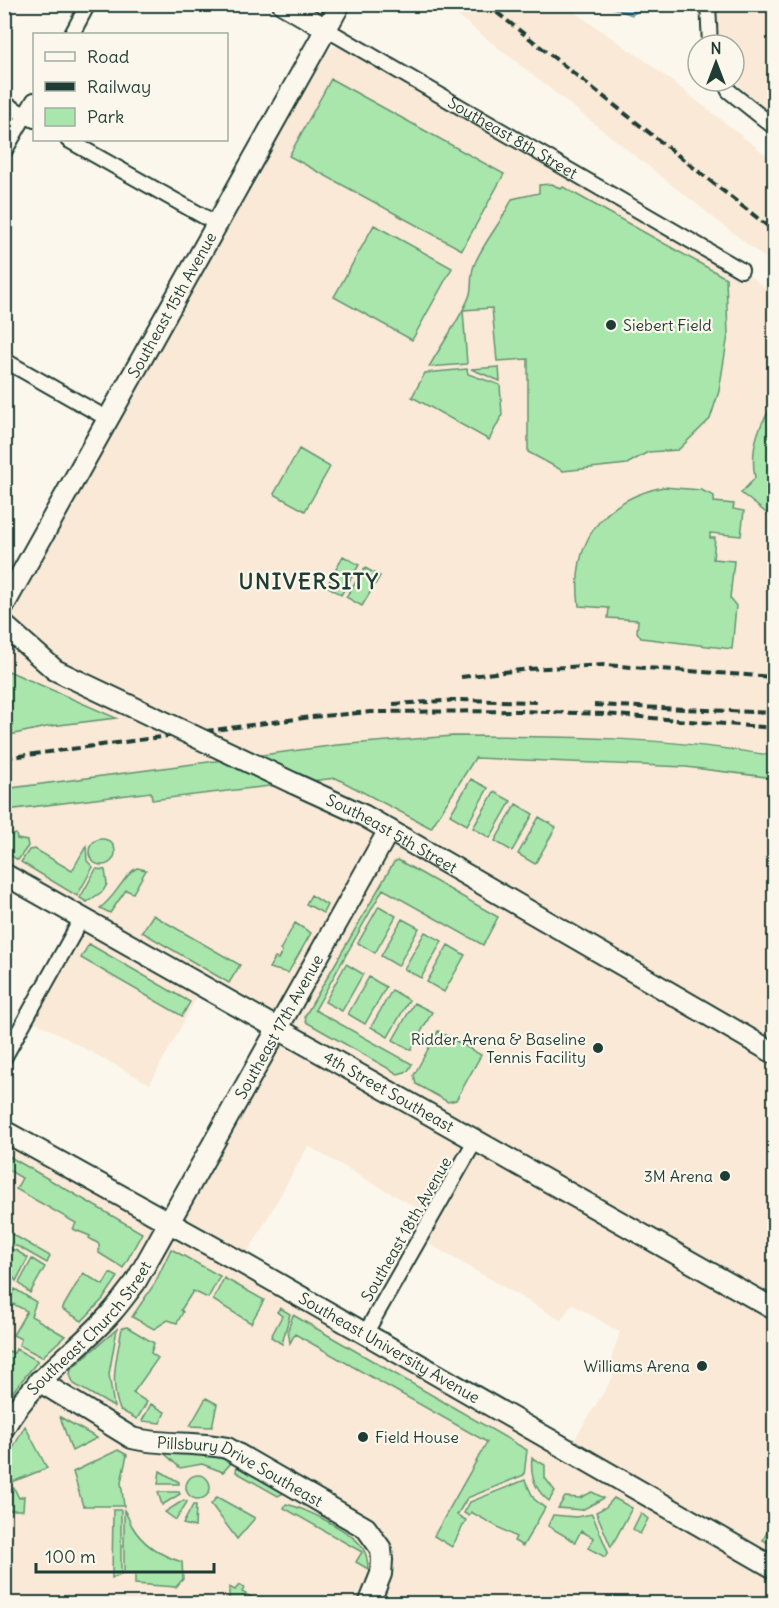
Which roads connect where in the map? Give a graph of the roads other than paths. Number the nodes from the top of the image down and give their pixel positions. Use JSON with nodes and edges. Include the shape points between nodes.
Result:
{"nodes":[{"id":1,"x":88,"y":4,"type":"edge"},
{"id":2,"x":284,"y":4,"type":"edge"},
{"id":3,"x":340,"y":4,"type":"edge"},
{"id":4,"x":708,"y":4,"type":"edge"},
{"id":5,"x":326,"y":29,"type":"junction"},
{"id":6,"x":73,"y":33,"type":"edge"},
{"id":7,"x":709,"y":33,"type":"edge"},
{"id":8,"x":732,"y":93,"type":"edge"},
{"id":9,"x":4,"y":103,"type":"edge"},
{"id":10,"x":30,"y":118,"type":"edge"},
{"id":11,"x":774,"y":127,"type":"edge"},
{"id":12,"x":70,"y":141,"type":"edge"},
{"id":13,"x":4,"y":152,"type":"edge"},
{"id":14,"x":218,"y":224,"type":"junction"},
{"id":15,"x":741,"y":270,"type":"dead end"},
{"id":16,"x":4,"y":360,"type":"edge"},
{"id":17,"x":108,"y":418,"type":"junction"},
{"id":18,"x":4,"y":605,"type":"edge"},
{"id":19,"x":4,"y":625,"type":"edge"},
{"id":20,"x":389,"y":830,"type":"junction"},
{"id":21,"x":4,"y":874,"type":"edge"},
{"id":22,"x":82,"y":918,"type":"junction"},
{"id":23,"x":279,"y":1027,"type":"junction"},
{"id":24,"x":774,"y":1053,"type":"edge"},
{"id":25,"x":4,"y":1058,"type":"edge"},
{"id":26,"x":4,"y":1131,"type":"edge"},
{"id":27,"x":475,"y":1141,"type":"junction"},
{"id":28,"x":169,"y":1223,"type":"junction"},
{"id":29,"x":774,"y":1309,"type":"edge"},
{"id":30,"x":365,"y":1334,"type":"junction"},
{"id":31,"x":39,"y":1381,"type":"junction"},
{"id":32,"x":7,"y":1416,"type":"edge"},
{"id":33,"x":774,"y":1568,"type":"edge"},
{"id":34,"x":369,"y":1604,"type":"edge"}],
"edges":[{"from":1,"to":6,"type":"street"},
{"from":2,"to":5,"type":"street","name":"Southeast 8th Street"},
{"from":3,"to":5,"type":"street","name":"Southeast 15th Avenue"},
{"from":4,"to":7,"type":"street"},
{"from":5,"to":14,"type":"street","name":"Southeast 15th Avenue"},
{"from":5,"to":15,"type":"street","name":"Southeast 8th Street"},
{"from":8,"to":11,"type":"street"},
{"from":9,"to":10,"type":"street"},
{"from":10,"to":13,"type":"street"},
{"from":12,"to":14,"type":"street"},
{"from":14,"to":17,"type":"street","name":"Southeast 15th Avenue"},
{"from":16,"to":17,"type":"street"},
{"from":17,"to":18,"type":"street","name":"Southeast 15th Avenue"},
{"from":19,"to":20,"type":"street","name":"Southeast 5th Street","bridge":true,"via":[[55,670]]},
{"from":20,"to":23,"type":"street","name":"Southeast 17th Avenue"},
{"from":20,"to":24,"type":"street","name":"Southeast 5th Street"},
{"from":21,"to":22,"type":"street","name":"4th Street Southeast"},
{"from":22,"to":23,"type":"street","name":"4th Street Southeast"},
{"from":22,"to":25,"type":"street"},
{"from":23,"to":27,"type":"street","name":"4th Street Southeast"},
{"from":23,"to":28,"type":"street","name":"Southeast 17th Avenue"},
{"from":26,"to":28,"type":"street","name":"Southeast University Avenue"},
{"from":27,"to":29,"type":"street","name":"4th Street Southeast"},
{"from":27,"to":30,"type":"street","name":"Southeast 18th Avenue"},
{"from":28,"to":30,"type":"street","name":"Southeast University Avenue"},
{"from":28,"to":31,"type":"street","name":"Southeast Church Street","via":[[135,1283],[112,1312]]},
{"from":30,"to":33,"type":"street","name":"Southeast University Avenue"},
{"from":31,"to":32,"type":"street","name":"Southeast Church Street"},
{"from":31,"to":34,"type":"street","name":"Pillsbury Drive Southeast","via":[[132,1438],[227,1448],[356,1521],[381,1549],[381,1574]]}]}
